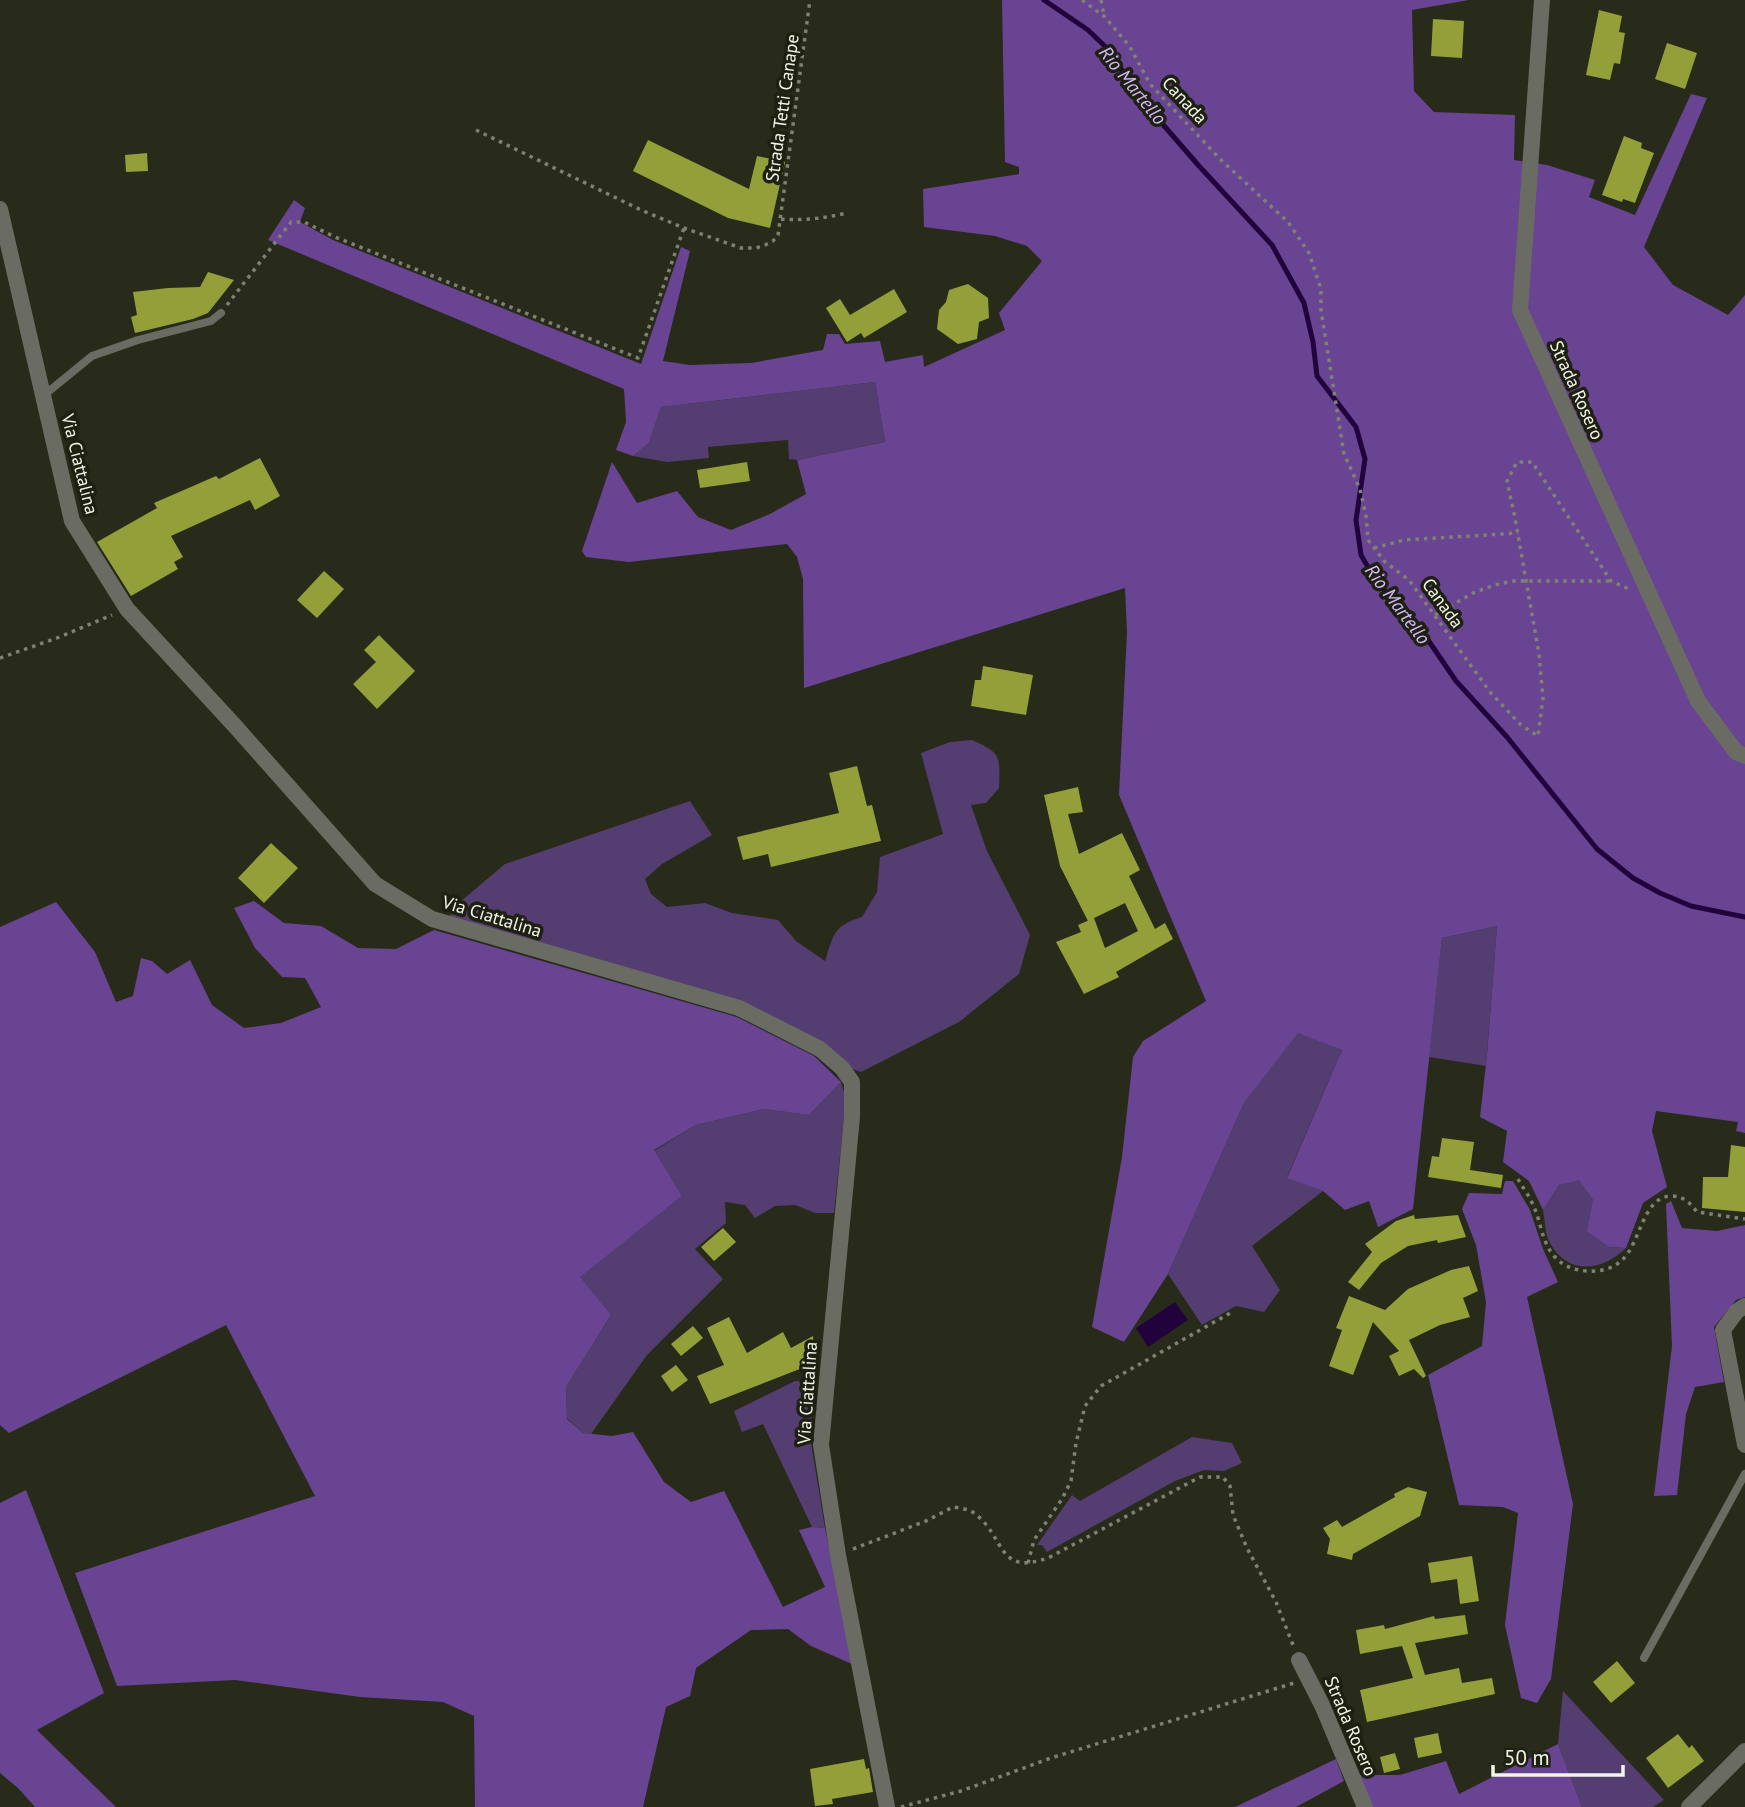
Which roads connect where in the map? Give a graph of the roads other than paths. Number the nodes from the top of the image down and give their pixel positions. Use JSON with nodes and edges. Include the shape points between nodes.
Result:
{"nodes":[{"id":1,"x":1542,"y":0,"type":"edge"},
{"id":2,"x":0,"y":209,"type":"edge"},
{"id":3,"x":221,"y":313,"type":"road end"},
{"id":4,"x":43,"y":396,"type":"junction"},
{"id":5,"x":1745,"y":756,"type":"edge"},
{"id":6,"x":1745,"y":1306,"type":"edge"},
{"id":7,"x":1745,"y":1445,"type":"edge"},
{"id":8,"x":1745,"y":1474,"type":"edge"},
{"id":9,"x":1644,"y":1658,"type":"dead end"},
{"id":10,"x":1299,"y":1660,"type":"road end"},
{"id":11,"x":1744,"y":1754,"type":"edge"},
{"id":12,"x":887,"y":1807,"type":"edge"},
{"id":13,"x":1365,"y":1807,"type":"edge"},
{"id":14,"x":1689,"y":1807,"type":"edge"}],
"edges":[{"from":1,"to":5,"type":"street","name":"Strada Rosero","via":[[1520,310],[1698,701],[1736,752]]},
{"from":2,"to":4,"type":"street","name":"Via Ciattalina"},
{"from":3,"to":4,"type":"lane","via":[[211,321],[92,356]]},
{"from":4,"to":12,"type":"street","name":"Via Ciattalina","via":[[72,521],[127,609],[374,884],[432,919],[739,1008],[820,1049],[852,1082],[821,1445]]},
{"from":6,"to":7,"type":"street","via":[[1723,1330]]},
{"from":8,"to":9,"type":"lane"},
{"from":10,"to":13,"type":"street","name":"Strada Rosero"},
{"from":11,"to":14,"type":"street"}]}
